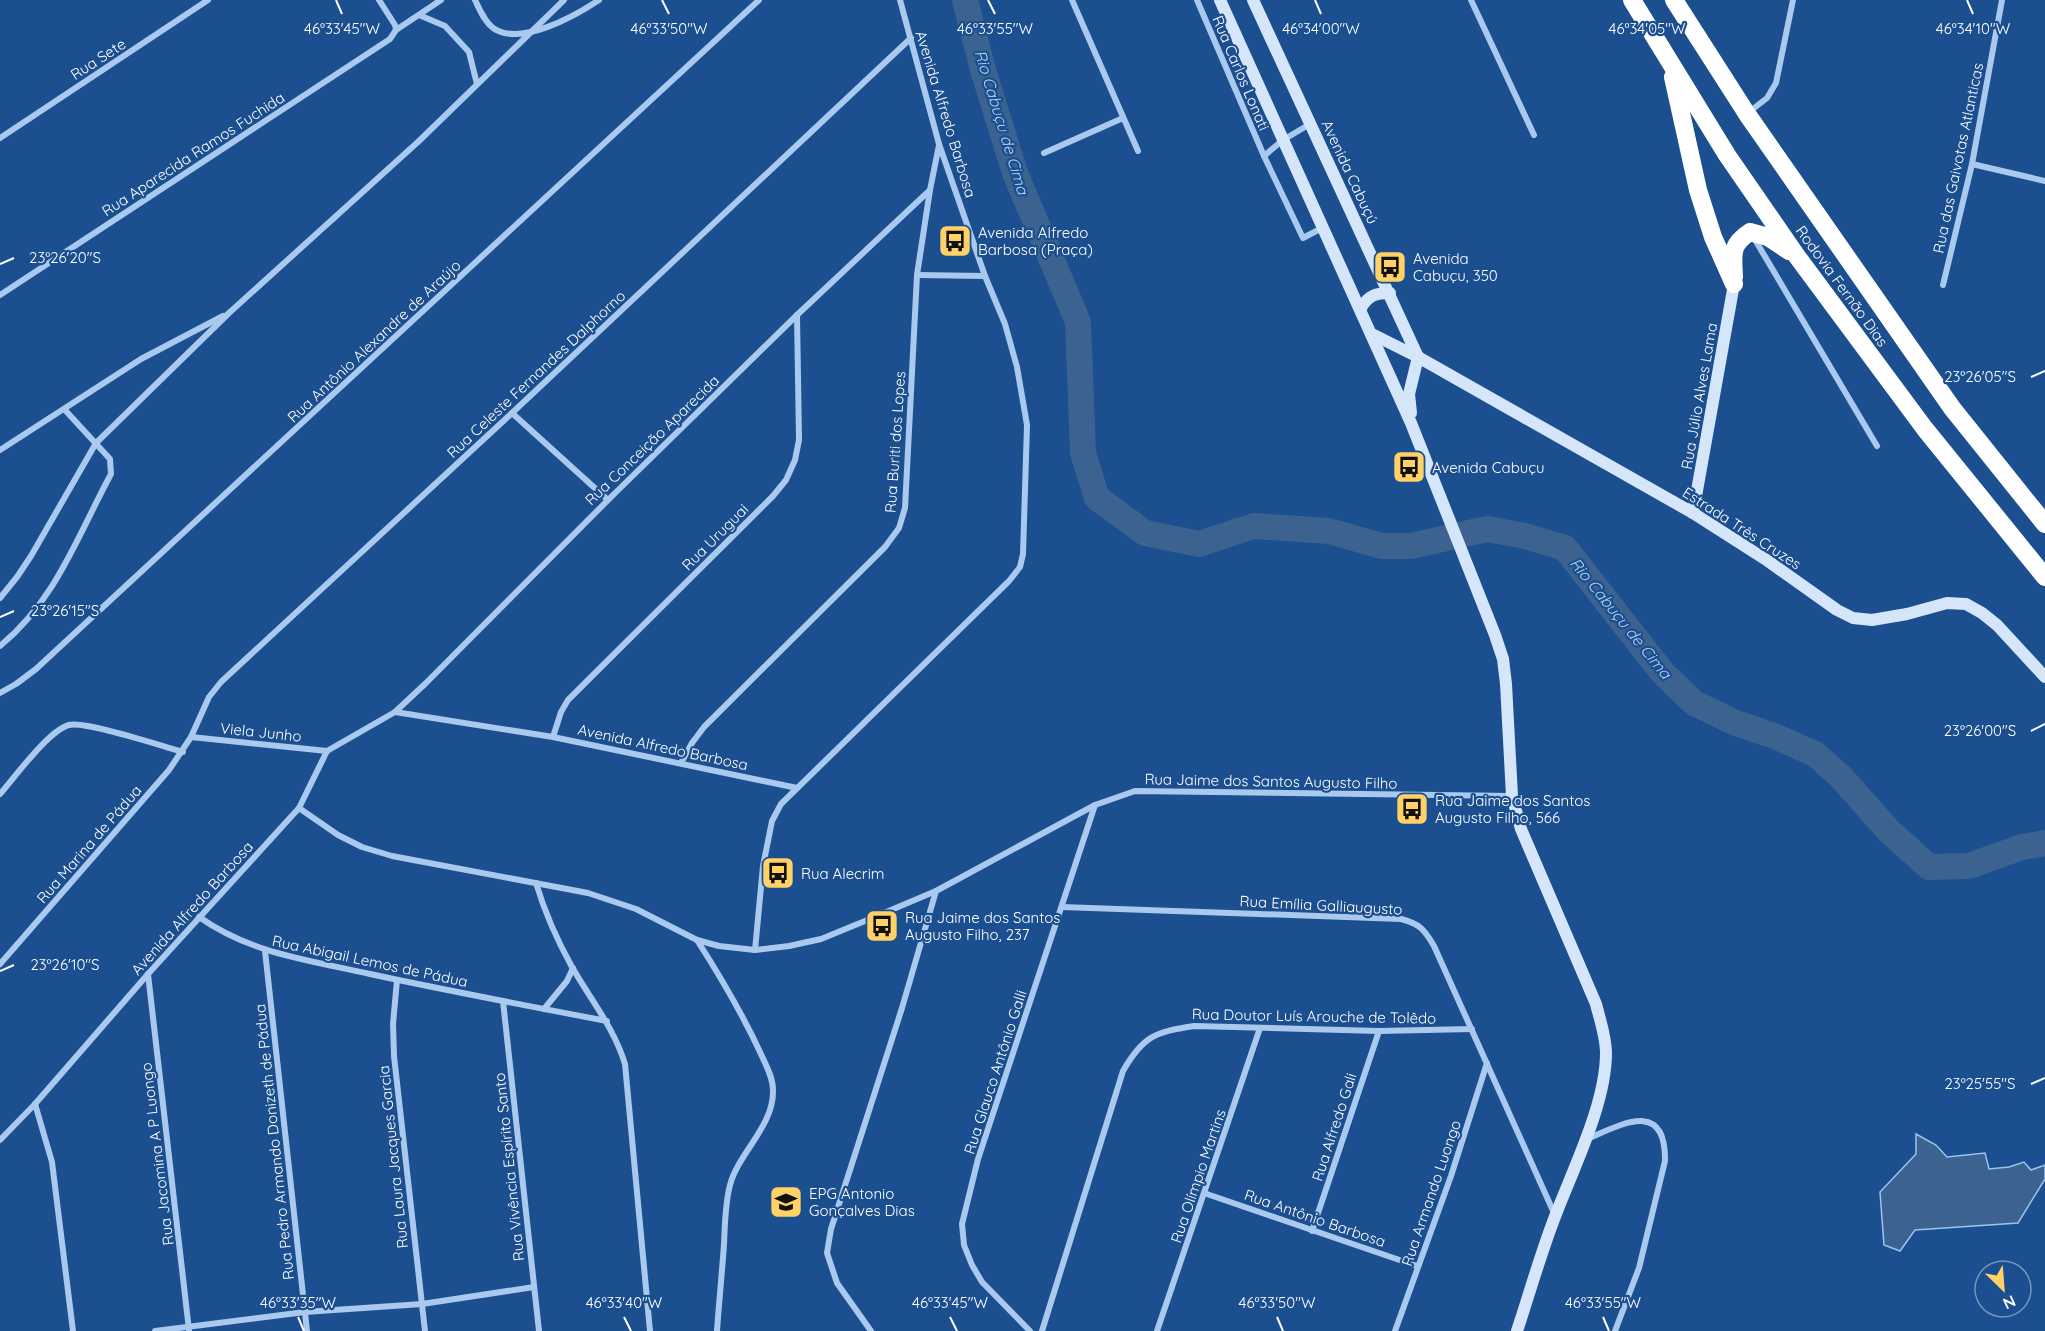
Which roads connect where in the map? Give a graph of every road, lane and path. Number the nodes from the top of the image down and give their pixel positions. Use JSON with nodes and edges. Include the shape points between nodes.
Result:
{"nodes":[{"id":1,"x":208,"y":0,"type":"edge"},
{"id":2,"x":379,"y":0,"type":"edge"},
{"id":3,"x":441,"y":0,"type":"edge"},
{"id":4,"x":475,"y":0,"type":"edge"},
{"id":5,"x":564,"y":0,"type":"edge"},
{"id":6,"x":598,"y":0,"type":"edge"},
{"id":7,"x":759,"y":0,"type":"edge"},
{"id":8,"x":900,"y":0,"type":"edge"},
{"id":9,"x":1072,"y":0,"type":"edge"},
{"id":10,"x":1197,"y":0,"type":"edge"},
{"id":11,"x":1220,"y":0,"type":"edge"},
{"id":12,"x":1253,"y":0,"type":"edge"},
{"id":13,"x":1472,"y":0,"type":"edge"},
{"id":14,"x":1632,"y":0,"type":"edge"},
{"id":15,"x":1674,"y":0,"type":"edge"},
{"id":16,"x":1793,"y":0,"type":"edge"},
{"id":17,"x":2002,"y":0,"type":"edge"},
{"id":18,"x":419,"y":15,"type":"junction"},
{"id":19,"x":396,"y":30,"type":"junction"},
{"id":20,"x":532,"y":33,"type":"junction"},
{"id":21,"x":911,"y":38,"type":"junction"},
{"id":22,"x":1667,"y":56,"type":"junction"},
{"id":23,"x":477,"y":84,"type":"junction"},
{"id":24,"x":1747,"y":114,"type":"junction"},
{"id":25,"x":1123,"y":118,"type":"junction"},
{"id":26,"x":1311,"y":124,"type":"junction"},
{"id":27,"x":1534,"y":135,"type":"dead end"},
{"id":28,"x":0,"y":138,"type":"edge"},
{"id":29,"x":1283,"y":140,"type":"junction"},
{"id":30,"x":939,"y":144,"type":"junction"},
{"id":31,"x":1138,"y":152,"type":"dead end"},
{"id":32,"x":1044,"y":153,"type":"dead end"},
{"id":33,"x":1264,"y":156,"type":"junction"},
{"id":34,"x":1972,"y":164,"type":"junction"},
{"id":35,"x":2045,"y":181,"type":"edge"},
{"id":36,"x":930,"y":190,"type":"junction"},
{"id":37,"x":1324,"y":227,"type":"junction"},
{"id":38,"x":1750,"y":232,"type":"junction"},
{"id":39,"x":1796,"y":255,"type":"junction"},
{"id":40,"x":918,"y":275,"type":"junction"},
{"id":41,"x":985,"y":276,"type":"junction"},
{"id":42,"x":1734,"y":284,"type":"junction"},
{"id":43,"x":1943,"y":285,"type":"dead end"},
{"id":44,"x":1390,"y":293,"type":"junction"},
{"id":45,"x":0,"y":296,"type":"edge"},
{"id":46,"x":1361,"y":308,"type":"junction"},
{"id":47,"x":229,"y":313,"type":"junction"},
{"id":48,"x":797,"y":315,"type":"junction"},
{"id":49,"x":1372,"y":334,"type":"junction"},
{"id":50,"x":1408,"y":335,"type":"junction"},
{"id":51,"x":1398,"y":347,"type":"junction"},
{"id":52,"x":1418,"y":357,"type":"junction"},
{"id":53,"x":64,"y":410,"type":"junction"},
{"id":54,"x":512,"y":413,"type":"junction"},
{"id":55,"x":1411,"y":423,"type":"junction"},
{"id":56,"x":96,"y":443,"type":"junction"},
{"id":57,"x":1877,"y":446,"type":"dead end"},
{"id":58,"x":0,"y":450,"type":"edge"},
{"id":59,"x":608,"y":500,"type":"junction"},
{"id":60,"x":1693,"y":513,"type":"junction"},
{"id":61,"x":2045,"y":524,"type":"edge"},
{"id":62,"x":2045,"y":577,"type":"edge"},
{"id":63,"x":0,"y":598,"type":"edge"},
{"id":64,"x":0,"y":646,"type":"edge"},
{"id":65,"x":2045,"y":677,"type":"edge"},
{"id":66,"x":0,"y":693,"type":"edge"},
{"id":67,"x":395,"y":712,"type":"junction"},
{"id":68,"x":191,"y":737,"type":"junction"},
{"id":69,"x":553,"y":737,"type":"junction"},
{"id":70,"x":327,"y":751,"type":"junction"},
{"id":71,"x":183,"y":752,"type":"junction"},
{"id":72,"x":681,"y":763,"type":"junction"},
{"id":73,"x":797,"y":788,"type":"junction"},
{"id":74,"x":0,"y":794,"type":"edge"},
{"id":75,"x":1512,"y":796,"type":"junction"},
{"id":76,"x":1095,"y":805,"type":"junction"},
{"id":77,"x":299,"y":808,"type":"junction"},
{"id":78,"x":536,"y":883,"type":"junction"},
{"id":79,"x":936,"y":891,"type":"junction"},
{"id":80,"x":1062,"y":907,"type":"junction"},
{"id":81,"x":199,"y":917,"type":"junction"},
{"id":82,"x":697,"y":940,"type":"junction"},
{"id":83,"x":755,"y":950,"type":"junction"},
{"id":84,"x":265,"y":951,"type":"junction"},
{"id":85,"x":0,"y":964,"type":"edge"},
{"id":86,"x":573,"y":968,"type":"junction"},
{"id":87,"x":148,"y":974,"type":"junction"},
{"id":88,"x":397,"y":980,"type":"junction"},
{"id":89,"x":503,"y":1001,"type":"junction"},
{"id":90,"x":544,"y":1009,"type":"junction"},
{"id":91,"x":607,"y":1021,"type":"junction"},
{"id":92,"x":1260,"y":1028,"type":"junction"},
{"id":93,"x":1472,"y":1029,"type":"junction"},
{"id":94,"x":1379,"y":1031,"type":"junction"},
{"id":95,"x":1488,"y":1063,"type":"junction"},
{"id":96,"x":34,"y":1104,"type":"junction"},
{"id":97,"x":1586,"y":1139,"type":"junction"},
{"id":98,"x":0,"y":1140,"type":"edge"},
{"id":99,"x":1204,"y":1193,"type":"junction"},
{"id":100,"x":1548,"y":1199,"type":"junction"},
{"id":101,"x":1561,"y":1202,"type":"junction"},
{"id":102,"x":1555,"y":1216,"type":"junction"},
{"id":103,"x":1312,"y":1231,"type":"junction"},
{"id":104,"x":1417,"y":1266,"type":"junction"},
{"id":105,"x":534,"y":1287,"type":"junction"},
{"id":106,"x":422,"y":1304,"type":"junction"},
{"id":107,"x":305,"y":1312,"type":"junction"},
{"id":108,"x":189,"y":1329,"type":"edge"},
{"id":109,"x":73,"y":1331,"type":"edge"},
{"id":110,"x":156,"y":1331,"type":"edge"},
{"id":111,"x":307,"y":1331,"type":"edge"},
{"id":112,"x":425,"y":1331,"type":"edge"},
{"id":113,"x":539,"y":1331,"type":"edge"},
{"id":114,"x":650,"y":1331,"type":"edge"},
{"id":115,"x":717,"y":1331,"type":"edge"},
{"id":116,"x":871,"y":1331,"type":"edge"},
{"id":117,"x":1030,"y":1331,"type":"edge"},
{"id":118,"x":1042,"y":1331,"type":"edge"},
{"id":119,"x":1157,"y":1331,"type":"edge"},
{"id":120,"x":1395,"y":1331,"type":"edge"},
{"id":121,"x":1517,"y":1331,"type":"edge"},
{"id":122,"x":1615,"y":1331,"type":"edge"}],
"edges":[{"from":1,"to":28,"type":"street","name":"Rua Sete"},
{"from":2,"to":19,"type":"street"},
{"from":3,"to":18,"type":"street","name":"Rua Aparecida Ramos Fuchida"},
{"from":4,"to":20,"type":"street","via":[[494,28],[513,34]]},
{"from":5,"to":20,"type":"street"},
{"from":6,"to":20,"type":"street","via":[[585,10]]},
{"from":7,"to":66,"type":"street","name":"Rua Antônio Alexandre de Araújo","via":[[36,669]]},
{"from":8,"to":21,"type":"street","name":"Avenida Alfredo Barbosa"},
{"from":9,"to":25,"type":"street"},
{"from":10,"to":33,"type":"street","name":"Rua Carlos Lonati"},
{"from":11,"to":29,"type":"main road"},
{"from":12,"to":26,"type":"main road","name":"Avenida Cabuçú"},
{"from":13,"to":27,"type":"street"},
{"from":14,"to":22,"type":"highway","name":"Rodovia Fernão Dias"},
{"from":15,"to":24,"type":"highway","name":"Rodovia Fernão Dias"},
{"from":16,"to":24,"type":"street","via":[[1776,83],[1767,98]]},
{"from":17,"to":34,"type":"street","name":"Rua das Gaivotas Atlanticas"},
{"from":18,"to":19,"type":"street","name":"Rua Aparecida Ramos Fuchida"},
{"from":18,"to":23,"type":"street","via":[[445,26],[469,52]]},
{"from":19,"to":45,"type":"street","name":"Rua Aparecida Ramos Fuchida","via":[[390,39]]},
{"from":20,"to":23,"type":"street"},
{"from":21,"to":30,"type":"street","name":"Avenida Alfredo Barbosa"},
{"from":21,"to":54,"type":"street","name":"Rua Celeste Fernandes Dalphorno"},
{"from":22,"to":39,"type":"highway","name":"Rodovia Fernão Dias","via":[[1727,155]]},
{"from":22,"to":42,"type":"highway","via":[[1698,190]]},
{"from":23,"to":47,"type":"street"},
{"from":24,"to":61,"type":"highway","name":"Rodovia Fernão Dias","via":[[1952,408]]},
{"from":25,"to":31,"type":"street"},
{"from":25,"to":32,"type":"street"},
{"from":26,"to":29,"type":"street","name":"Rua Carlos Lonati"},
{"from":26,"to":44,"type":"main road","name":"Avenida Cabuçú"},
{"from":29,"to":33,"type":"street","name":"Rua Carlos Lonati"},
{"from":29,"to":37,"type":"main road"},
{"from":30,"to":36,"type":"street","name":"Rua Buriti dos Lopes"},
{"from":30,"to":41,"type":"street","name":"Avenida Alfredo Barbosa"},
{"from":33,"to":37,"type":"street","name":"Rua Carlos Lonati","via":[[1304,238]]},
{"from":34,"to":35,"type":"street"},
{"from":34,"to":43,"type":"street","name":"Rua das Gaivotas Atlanticas"},
{"from":36,"to":40,"type":"street","name":"Rua Buriti dos Lopes"},
{"from":36,"to":48,"type":"street","name":"Rua Conceição Aparecida"},
{"from":37,"to":46,"type":"main road"},
{"from":38,"to":39,"type":"highway","via":[[1768,237]]},
{"from":38,"to":42,"type":"highway","via":[[1734,247]]},
{"from":38,"to":57,"type":"street"},
{"from":39,"to":62,"type":"highway","name":"Rodovia Fernão Dias","via":[[1925,429]]},
{"from":40,"to":41,"type":"street"},
{"from":40,"to":72,"type":"street","name":"Rua Buriti dos Lopes","via":[[905,508],[899,528],[885,548],[704,727]]},
{"from":41,"to":73,"type":"street","name":"Avenida Alfredo Barbosa","via":[[1005,324],[1027,425],[1020,567]]},
{"from":42,"to":60,"type":"main road","name":"Rua Júlio Alves Lama"},
{"from":44,"to":46,"type":"main road","via":[[1367,298]]},
{"from":44,"to":50,"type":"main road","name":"Avenida Cabuçú"},
{"from":46,"to":49,"type":"main road"},
{"from":47,"to":53,"type":"street","via":[[141,359]]},
{"from":47,"to":56,"type":"street"},
{"from":48,"to":59,"type":"street","name":"Rua Conceição Aparecida"},
{"from":48,"to":69,"type":"street","name":"Rua Uruguai","via":[[799,440],[786,480],[568,700]]},
{"from":49,"to":51,"type":"main road","name":"Estrada Três Cruzes"},
{"from":49,"to":55,"type":"main road"},
{"from":50,"to":51,"type":"main road","via":[[1407,342]]},
{"from":50,"to":52,"type":"main road","name":"Avenida Cabuçú"},
{"from":51,"to":52,"type":"main road","name":"Estrada Três Cruzes"},
{"from":52,"to":55,"type":"main road","via":[[1409,394]]},
{"from":52,"to":60,"type":"main road","name":"Estrada Três Cruzes"},
{"from":53,"to":56,"type":"street"},
{"from":53,"to":58,"type":"street"},
{"from":54,"to":59,"type":"street"},
{"from":54,"to":68,"type":"street","name":"Rua Celeste Fernandes Dalphorno","via":[[221,682]]},
{"from":55,"to":75,"type":"main road","via":[[1503,659]]},
{"from":56,"to":63,"type":"street","via":[[31,556]]},
{"from":56,"to":64,"type":"street","via":[[110,459],[111,474],[66,567],[43,602]]},
{"from":59,"to":67,"type":"street","name":"Rua Conceição Aparecida"},
{"from":60,"to":65,"type":"main road","name":"Estrada Três Cruzes","via":[[1853,618],[1872,620],[1947,603],[1966,604],[1997,625]]},
{"from":67,"to":69,"type":"street","name":"Avenida Alfredo Barbosa"},
{"from":67,"to":70,"type":"street"},
{"from":68,"to":70,"type":"street","name":"Viela Junho"},
{"from":68,"to":71,"type":"street","name":"Rua Marina de Pádua"},
{"from":69,"to":72,"type":"street","name":"Avenida Alfredo Barbosa"},
{"from":70,"to":77,"type":"street","name":"Avenida Alfredo Barbosa"},
{"from":71,"to":74,"type":"street","via":[[88,726],[69,725],[51,736]]},
{"from":71,"to":85,"type":"street","name":"Rua Marina de Pádua"},
{"from":72,"to":73,"type":"street","name":"Avenida Alfredo Barbosa"},
{"from":73,"to":83,"type":"street","via":[[772,820]]},
{"from":75,"to":76,"type":"street","name":"Rua Jaime dos Santos Augusto Filho","via":[[1135,791]]},
{"from":75,"to":97,"type":"main road","via":[[1521,830],[1596,1004],[1603,1030],[1604,1081]]},
{"from":76,"to":79,"type":"street","name":"Rua Jaime dos Santos Augusto Filho"},
{"from":76,"to":80,"type":"street","name":"Rua Glauco Antônio Galli"},
{"from":77,"to":78,"type":"street","name":"Rua Jaime dos Santos Augusto Filho","via":[[363,847]]},
{"from":77,"to":81,"type":"street","name":"Avenida Alfredo Barbosa"},
{"from":78,"to":82,"type":"street","name":"Rua Jaime dos Santos Augusto Filho","via":[[588,893],[636,909]]},
{"from":78,"to":86,"type":"street","via":[[544,909]]},
{"from":79,"to":83,"type":"street","name":"Rua Jaime dos Santos Augusto Filho","via":[[821,939]]},
{"from":79,"to":116,"type":"street","via":[[831,1229],[827,1253],[837,1283]]},
{"from":80,"to":93,"type":"street","name":"Rua Emília Galliaugusto","via":[[1401,919],[1416,923],[1434,946]]},
{"from":80,"to":117,"type":"street","name":"Rua Glauco Antônio Galli","via":[[978,1159],[962,1224],[964,1245],[972,1265],[996,1298]]},
{"from":81,"to":84,"type":"street","name":"Rua Abigail Lemos de Pádua","via":[[220,932]]},
{"from":81,"to":87,"type":"street","name":"Avenida Alfredo Barbosa"},
{"from":82,"to":83,"type":"street","name":"Rua Jaime dos Santos Augusto Filho"},
{"from":82,"to":115,"type":"street","via":[[752,1035],[773,1089],[765,1122],[738,1163],[730,1184]]},
{"from":84,"to":88,"type":"street","name":"Rua Abigail Lemos de Pádua"},
{"from":84,"to":107,"type":"street","name":"Rua Pedro Armando Donizeth de Pádua"},
{"from":86,"to":90,"type":"street"},
{"from":86,"to":91,"type":"street"},
{"from":87,"to":96,"type":"street","name":"Avenida Alfredo Barbosa"},
{"from":87,"to":108,"type":"street","name":"Rua Jacomina A P Luongo"},
{"from":88,"to":89,"type":"street","name":"Rua Abigail Lemos de Pádua"},
{"from":88,"to":106,"type":"street","name":"Rua Laura Jacques Garcia","via":[[394,1056]]},
{"from":89,"to":90,"type":"street","name":"Rua Abigail Lemos de Pádua"},
{"from":89,"to":105,"type":"street","name":"Rua Vivência Espírito Santo"},
{"from":90,"to":91,"type":"street","name":"Rua Abigail Lemos de Pádua"},
{"from":91,"to":114,"type":"street","via":[[625,1064]]},
{"from":92,"to":94,"type":"street","name":"Rua Doutor Luís Arouche de Tolêdo"},
{"from":92,"to":99,"type":"street","name":"Rua Olímpio Martins"},
{"from":92,"to":118,"type":"street","name":"Rua Doutor Luís Arouche de Tolêdo","via":[[1172,1029],[1135,1050],[1123,1071]]},
{"from":93,"to":94,"type":"street","name":"Rua Doutor Luís Arouche de Tolêdo"},
{"from":93,"to":95,"type":"street","name":"Rua Emília Galliaugusto"},
{"from":94,"to":103,"type":"street","name":"Rua Alfredo Gali"},
{"from":95,"to":100,"type":"street","name":"Rua Emília Galliaugusto"},
{"from":95,"to":104,"type":"street","name":"Rua Armando Luongo"},
{"from":96,"to":98,"type":"street","name":"Avenida Alfredo Barbosa"},
{"from":96,"to":109,"type":"street","via":[[52,1162]]},
{"from":97,"to":101,"type":"main road"},
{"from":97,"to":122,"type":"street","via":[[1634,1120],[1650,1122],[1661,1132],[1665,1145],[1665,1161],[1639,1268]]},
{"from":99,"to":103,"type":"street","name":"Rua Antônio Barbosa"},
{"from":99,"to":119,"type":"street","name":"Rua Olímpio Martins"},
{"from":100,"to":101,"type":"street"},
{"from":100,"to":102,"type":"street","name":"Rua Emília Galliaugusto"},
{"from":101,"to":102,"type":"main road"},
{"from":102,"to":121,"type":"main road"},
{"from":103,"to":104,"type":"street","name":"Rua Antônio Barbosa"},
{"from":104,"to":120,"type":"street","name":"Rua Armando Luongo"},
{"from":105,"to":106,"type":"street"},
{"from":105,"to":113,"type":"street","name":"Rua Vivência Espírito Santo"},
{"from":106,"to":107,"type":"street"},
{"from":106,"to":112,"type":"street","name":"Rua Laura Jacques Garcia"},
{"from":107,"to":108,"type":"street"},
{"from":107,"to":111,"type":"street","name":"Rua Pedro Armando Donizeth de Pádua"},
{"from":108,"to":110,"type":"street"}]}
